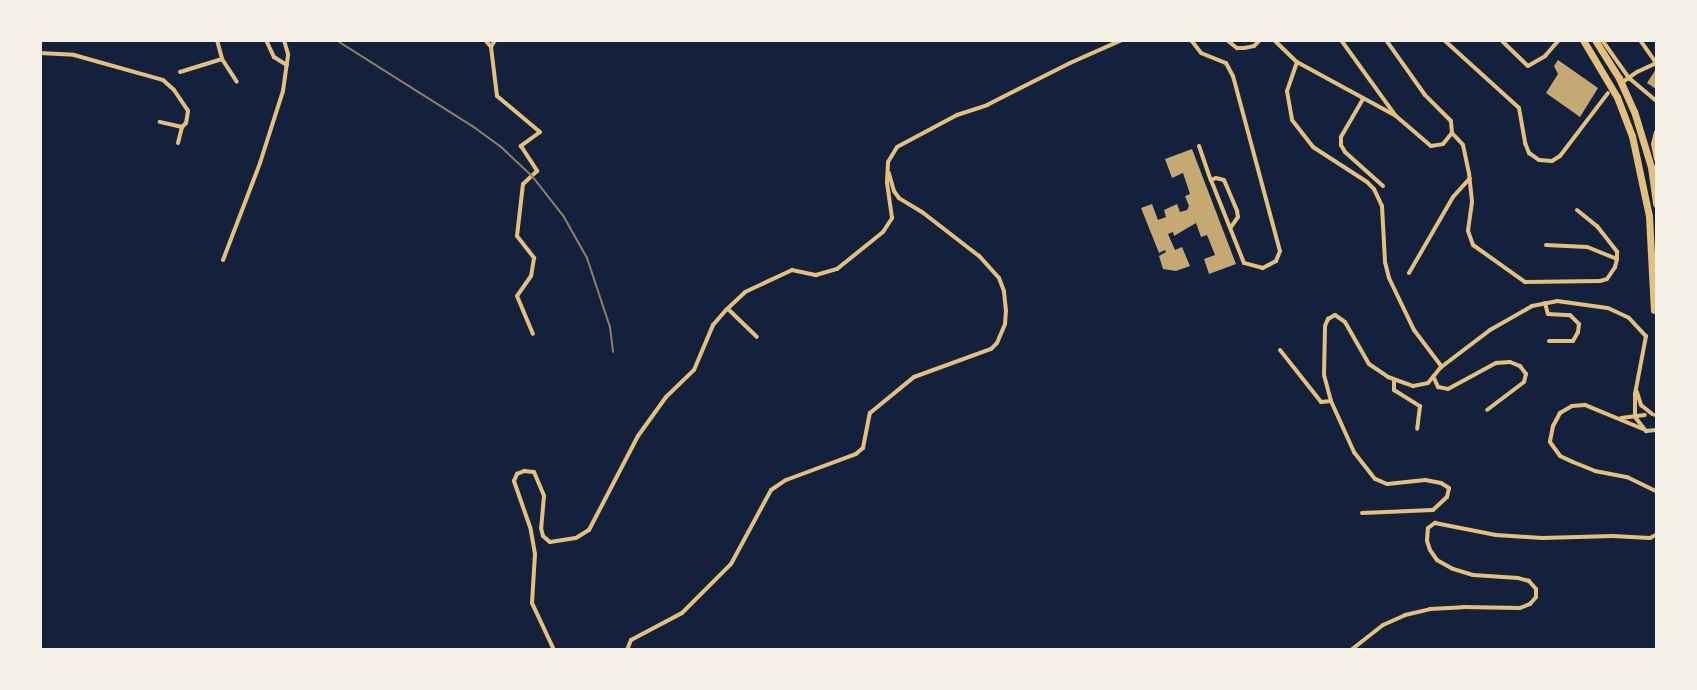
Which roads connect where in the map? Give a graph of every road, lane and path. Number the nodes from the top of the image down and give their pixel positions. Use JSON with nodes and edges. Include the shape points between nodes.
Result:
{"nodes":[{"id":1,"x":217,"y":40,"type":"edge"},
{"id":2,"x":266,"y":40,"type":"edge"},
{"id":3,"x":284,"y":40,"type":"edge"},
{"id":4,"x":485,"y":40,"type":"edge"},
{"id":5,"x":495,"y":40,"type":"edge"},
{"id":6,"x":1122,"y":40,"type":"edge"},
{"id":7,"x":1191,"y":40,"type":"edge"},
{"id":8,"x":1227,"y":40,"type":"edge"},
{"id":9,"x":1260,"y":40,"type":"edge"},
{"id":10,"x":1274,"y":40,"type":"edge"},
{"id":11,"x":1341,"y":40,"type":"edge"},
{"id":12,"x":1386,"y":40,"type":"edge"},
{"id":13,"x":1444,"y":40,"type":"edge"},
{"id":14,"x":1501,"y":40,"type":"edge"},
{"id":15,"x":1510,"y":40,"type":"edge"},
{"id":16,"x":1559,"y":40,"type":"edge"},
{"id":17,"x":1583,"y":40,"type":"edge"},
{"id":18,"x":1595,"y":40,"type":"edge"},
{"id":19,"x":1602,"y":40,"type":"edge"},
{"id":20,"x":1640,"y":40,"type":"edge"},
{"id":21,"x":1506,"y":45,"type":"junction"},
{"id":22,"x":491,"y":47,"type":"junction"},
{"id":23,"x":40,"y":53,"type":"edge"},
{"id":24,"x":222,"y":59,"type":"junction"},
{"id":25,"x":1297,"y":62,"type":"junction"},
{"id":26,"x":1656,"y":63,"type":"edge"},
{"id":27,"x":287,"y":65,"type":"junction"},
{"id":28,"x":180,"y":72,"type":"dead end"},
{"id":29,"x":1629,"y":78,"type":"junction"},
{"id":30,"x":1624,"y":81,"type":"dead end"},
{"id":31,"x":237,"y":82,"type":"dead end"},
{"id":32,"x":1608,"y":93,"type":"dead end"},
{"id":33,"x":1362,"y":99,"type":"junction"},
{"id":34,"x":1656,"y":101,"type":"edge"},
{"id":35,"x":1396,"y":116,"type":"junction"},
{"id":36,"x":160,"y":122,"type":"dead end"},
{"id":37,"x":182,"y":127,"type":"junction"},
{"id":38,"x":1656,"y":132,"type":"edge"},
{"id":39,"x":1452,"y":133,"type":"junction"},
{"id":40,"x":178,"y":143,"type":"dead end"},
{"id":41,"x":1199,"y":146,"type":"dead end"},
{"id":42,"x":1656,"y":160,"type":"edge"},
{"id":43,"x":888,"y":170,"type":"junction"},
{"id":44,"x":1470,"y":178,"type":"junction"},
{"id":45,"x":1211,"y":180,"type":"junction"},
{"id":46,"x":1383,"y":186,"type":"dead end"},
{"id":47,"x":1656,"y":204,"type":"edge"},
{"id":48,"x":1576,"y":210,"type":"dead end"},
{"id":49,"x":1231,"y":227,"type":"junction"},
{"id":50,"x":1546,"y":245,"type":"dead end"},
{"id":51,"x":1617,"y":259,"type":"junction"},
{"id":52,"x":223,"y":260,"type":"dead end"},
{"id":53,"x":1409,"y":273,"type":"dead end"},
{"id":54,"x":1545,"y":303,"type":"junction"},
{"id":55,"x":728,"y":309,"type":"junction"},
{"id":56,"x":1654,"y":310,"type":"dead end"},
{"id":57,"x":533,"y":334,"type":"dead end"},
{"id":58,"x":757,"y":337,"type":"dead end"},
{"id":59,"x":1549,"y":341,"type":"dead end"},
{"id":60,"x":1280,"y":350,"type":"dead end"},
{"id":61,"x":1442,"y":367,"type":"junction"},
{"id":62,"x":1434,"y":378,"type":"junction"},
{"id":63,"x":1394,"y":380,"type":"junction"},
{"id":64,"x":1636,"y":388,"type":"junction"},
{"id":65,"x":1331,"y":401,"type":"junction"},
{"id":66,"x":1487,"y":410,"type":"dead end"},
{"id":67,"x":1655,"y":415,"type":"edge"},
{"id":68,"x":1646,"y":416,"type":"junction"},
{"id":69,"x":1635,"y":417,"type":"junction"},
{"id":70,"x":1620,"y":418,"type":"junction"},
{"id":71,"x":1643,"y":428,"type":"junction"},
{"id":72,"x":1417,"y":429,"type":"dead end"},
{"id":73,"x":1656,"y":430,"type":"edge"},
{"id":74,"x":1650,"y":432,"type":"junction"},
{"id":75,"x":1656,"y":435,"type":"edge"},
{"id":76,"x":1656,"y":492,"type":"edge"},
{"id":77,"x":1362,"y":513,"type":"dead end"},
{"id":78,"x":1656,"y":535,"type":"edge"},
{"id":79,"x":554,"y":650,"type":"edge"},
{"id":80,"x":627,"y":650,"type":"edge"},
{"id":81,"x":1350,"y":650,"type":"edge"}],
"edges":[{"from":1,"to":24,"type":"street"},
{"from":2,"to":27,"type":"street","via":[[274,57]]},
{"from":3,"to":27,"type":"street"},
{"from":4,"to":22,"type":"street"},
{"from":5,"to":22,"type":"street"},
{"from":6,"to":43,"type":"street","via":[[904,141],[890,155]]},
{"from":7,"to":49,"type":"street","via":[[1196,49],[1222,61],[1231,71],[1280,251],[1276,261],[1263,268],[1244,263]]},
{"from":8,"to":9,"type":"street","via":[[1238,48],[1254,46]]},
{"from":10,"to":25,"type":"street"},
{"from":11,"to":35,"type":"street"},
{"from":12,"to":39,"type":"street","via":[[1425,95],[1451,121]]},
{"from":13,"to":32,"type":"street","via":[[1519,108],[1525,143],[1529,153],[1539,160],[1552,161],[1560,156]]},
{"from":14,"to":21,"type":"street"},
{"from":15,"to":21,"type":"street"},
{"from":16,"to":21,"type":"street","via":[[1527,66]]},
{"from":17,"to":56,"type":"highway","via":[[1625,116],[1645,191]]},
{"from":18,"to":47,"type":"highway","via":[[1634,111],[1646,148]]},
{"from":19,"to":29,"type":"street"},
{"from":20,"to":26,"type":"street"},
{"from":22,"to":57,"type":"street","via":[[497,96],[540,132],[521,146],[537,171],[523,184],[517,236],[534,258],[531,276],[517,296]]},
{"from":23,"to":37,"type":"street","via":[[74,55],[163,81],[188,111]]},
{"from":24,"to":28,"type":"street"},
{"from":24,"to":31,"type":"street"},
{"from":25,"to":33,"type":"street"},
{"from":25,"to":61,"type":"street","via":[[1287,91],[1292,120],[1313,147],[1374,189],[1382,206],[1389,278],[1414,330]]},
{"from":26,"to":29,"type":"street"},
{"from":27,"to":52,"type":"street","via":[[260,163]]},
{"from":29,"to":30,"type":"street"},
{"from":29,"to":34,"type":"street"},
{"from":33,"to":35,"type":"street"},
{"from":33,"to":46,"type":"street","via":[[1341,137],[1341,145]]},
{"from":35,"to":39,"type":"street","via":[[1431,146],[1443,144]]},
{"from":36,"to":37,"type":"street"},
{"from":37,"to":40,"type":"street"},
{"from":38,"to":42,"type":"street"},
{"from":39,"to":44,"type":"street","via":[[1463,145]]},
{"from":41,"to":45,"type":"street"},
{"from":43,"to":55,"type":"street","via":[[892,218],[867,246],[837,269],[825,273],[792,270],[745,292]]},
{"from":43,"to":80,"type":"street","via":[[899,198],[980,256],[999,278],[1004,291],[1005,324],[998,343],[914,377],[870,413],[863,448],[856,454],[786,480],[771,490],[731,564],[682,613],[631,640]]},
{"from":44,"to":51,"type":"street","via":[[1471,243],[1521,281],[1600,281],[1608,279]]},
{"from":44,"to":53,"type":"street","via":[[1453,197]]},
{"from":45,"to":49,"type":"street"},
{"from":45,"to":49,"type":"street","via":[[1222,178],[1226,183],[1238,217]]},
{"from":48,"to":51,"type":"street","via":[[1597,226],[1617,252]]},
{"from":50,"to":51,"type":"street","via":[[1587,247]]},
{"from":54,"to":59,"type":"street","via":[[1548,314],[1570,315],[1579,324],[1573,341]]},
{"from":54,"to":61,"type":"street","via":[[1506,319]]},
{"from":54,"to":64,"type":"street","via":[[1574,302],[1608,308],[1637,324],[1647,342]]},
{"from":55,"to":58,"type":"street"},
{"from":55,"to":79,"type":"street","via":[[713,325],[694,370],[644,427],[589,530],[576,538],[550,542],[541,528],[544,496],[534,472],[524,471],[514,478],[535,554],[532,603]]},
{"from":60,"to":65,"type":"street","via":[[1321,402]]},
{"from":61,"to":62,"type":"street"},
{"from":62,"to":63,"type":"street","via":[[1421,386]]},
{"from":62,"to":66,"type":"street","via":[[1438,387],[1448,389],[1496,363],[1520,366],[1526,374],[1524,382]]},
{"from":63,"to":65,"type":"street","via":[[1369,364],[1346,322],[1335,315],[1325,326],[1323,345],[1324,375]]},
{"from":63,"to":72,"type":"street","via":[[1394,390],[1420,406]]},
{"from":64,"to":67,"type":"street","via":[[1641,405]]},
{"from":64,"to":69,"type":"street"},
{"from":65,"to":77,"type":"street","via":[[1354,452],[1375,479],[1387,484],[1425,480],[1449,488],[1447,497],[1433,510]]},
{"from":67,"to":68,"type":"street"},
{"from":68,"to":69,"type":"street"},
{"from":68,"to":71,"type":"street"},
{"from":69,"to":70,"type":"street"},
{"from":69,"to":71,"type":"street"},
{"from":70,"to":71,"type":"street"},
{"from":70,"to":76,"type":"street","via":[[1585,405],[1572,406],[1560,413],[1552,426],[1550,442],[1560,456],[1595,471],[1627,477]]},
{"from":71,"to":74,"type":"street"},
{"from":73,"to":74,"type":"street"},
{"from":74,"to":75,"type":"street"},
{"from":78,"to":81,"type":"street","via":[[1530,538],[1496,536],[1435,523],[1428,528],[1427,541],[1437,560],[1473,575],[1529,581],[1536,589],[1536,597],[1530,604],[1508,610],[1463,607],[1405,615],[1383,625]]}]}
